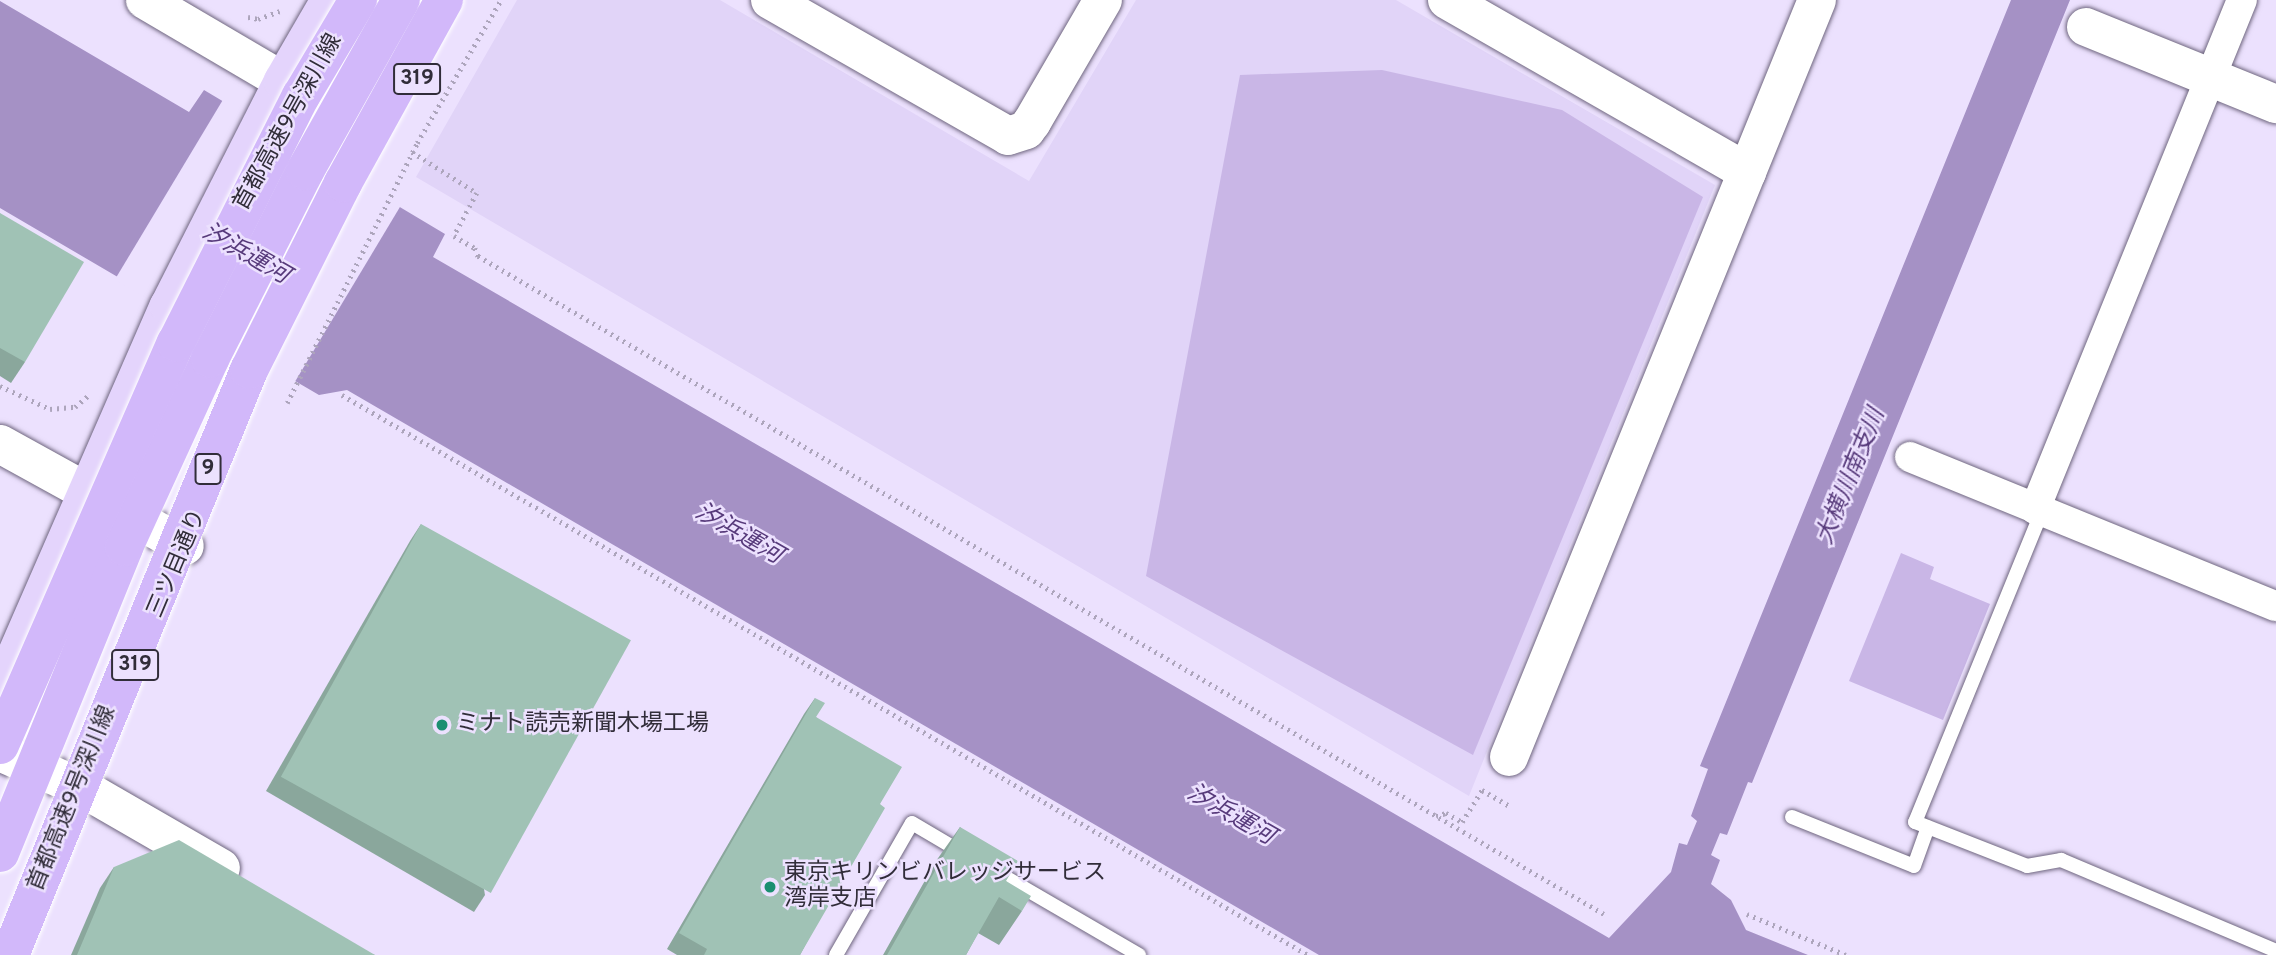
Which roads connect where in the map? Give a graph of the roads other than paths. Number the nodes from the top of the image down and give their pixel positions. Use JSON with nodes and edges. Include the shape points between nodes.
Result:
{"nodes":[{"id":1,"x":145,"y":0,"type":"edge"},
{"id":2,"x":330,"y":0,"type":"edge"},
{"id":3,"x":358,"y":0,"type":"edge"},
{"id":4,"x":401,"y":0,"type":"edge"},
{"id":5,"x":444,"y":0,"type":"edge"},
{"id":6,"x":463,"y":0,"type":"edge"},
{"id":7,"x":770,"y":0,"type":"edge"},
{"id":8,"x":1103,"y":0,"type":"edge"},
{"id":9,"x":1447,"y":0,"type":"edge"},
{"id":10,"x":1817,"y":0,"type":"edge"},
{"id":11,"x":2242,"y":0,"type":"edge"},
{"id":12,"x":2086,"y":27,"type":"dead end"},
{"id":13,"x":2210,"y":77,"type":"junction"},
{"id":14,"x":283,"y":80,"type":"junction"},
{"id":15,"x":2276,"y":104,"type":"edge"},
{"id":16,"x":1746,"y":172,"type":"junction"},
{"id":17,"x":0,"y":444,"type":"edge"},
{"id":18,"x":1910,"y":457,"type":"dead end"},
{"id":19,"x":85,"y":494,"type":"junction"},
{"id":20,"x":2038,"y":510,"type":"junction"},
{"id":21,"x":185,"y":546,"type":"junction"},
{"id":22,"x":2276,"y":606,"type":"edge"},
{"id":23,"x":0,"y":692,"type":"edge"},
{"id":24,"x":0,"y":745,"type":"edge"},
{"id":25,"x":0,"y":752,"type":"edge"},
{"id":26,"x":1509,"y":757,"type":"dead end"},
{"id":27,"x":84,"y":789,"type":"junction"},
{"id":28,"x":1792,"y":817,"type":"dead end"},
{"id":29,"x":1928,"y":827,"type":"junction"},
{"id":30,"x":0,"y":853,"type":"edge"},
{"id":31,"x":252,"y":886,"type":"edge"},
{"id":32,"x":2276,"y":951,"type":"edge"},
{"id":33,"x":10,"y":955,"type":"edge"},
{"id":34,"x":21,"y":955,"type":"edge"},
{"id":35,"x":836,"y":955,"type":"edge"},
{"id":36,"x":1139,"y":955,"type":"edge"}],
"edges":[{"from":1,"to":14,"type":"street"},
{"from":2,"to":14,"type":"main road"},
{"from":3,"to":24,"type":"highway","name":"首都高速9号深川線","bridge":true,"via":[[301,96],[181,331],[90,530]]},
{"from":4,"to":30,"type":"highway","bridge":true,"via":[[305,171],[210,359],[124,547]]},
{"from":5,"to":33,"type":"highway","name":"首都高速9号深川線","number":"9","bridge":true,"via":[[343,183],[249,370]]},
{"from":6,"to":21,"type":"main road","name":"三ツ目通り","number":"319","via":[[372,159],[273,392]]},
{"from":7,"to":8,"type":"street","via":[[1008,136],[1026,130],[1032,122]]},
{"from":9,"to":16,"type":"street"},
{"from":10,"to":16,"type":"street"},
{"from":11,"to":13,"type":"street"},
{"from":12,"to":13,"type":"street"},
{"from":13,"to":15,"type":"street"},
{"from":13,"to":20,"type":"street"},
{"from":14,"to":19,"type":"main road","via":[[169,306]]},
{"from":16,"to":26,"type":"street"},
{"from":17,"to":19,"type":"street"},
{"from":18,"to":20,"type":"street"},
{"from":19,"to":21,"type":"street"},
{"from":19,"to":23,"type":"main road"},
{"from":20,"to":22,"type":"street"},
{"from":20,"to":29,"type":"lane","via":[[1915,822]]},
{"from":21,"to":27,"type":"main road","name":"三ツ目通り","number":"319"},
{"from":25,"to":27,"type":"street"},
{"from":27,"to":31,"type":"street"},
{"from":27,"to":34,"type":"main road","name":"三ツ目通り","number":"319"},
{"from":28,"to":29,"type":"lane","via":[[1914,866]]},
{"from":29,"to":32,"type":"lane","via":[[2027,866],[2061,860]]},
{"from":35,"to":36,"type":"lane","via":[[912,822]]}]}
